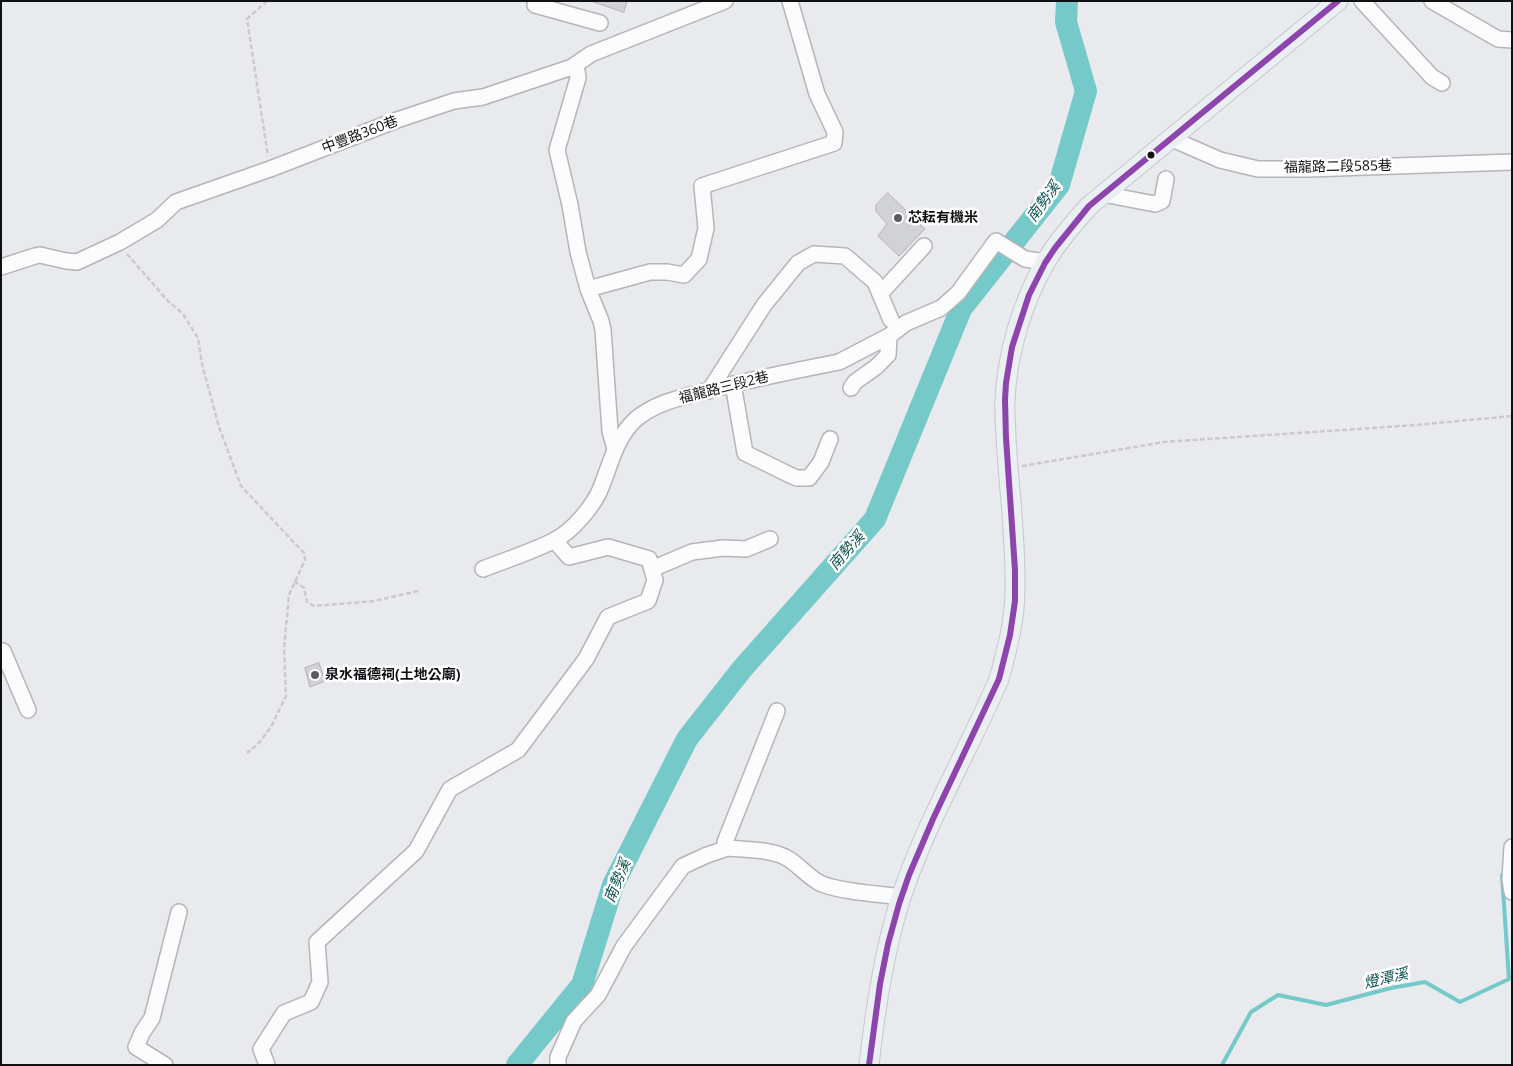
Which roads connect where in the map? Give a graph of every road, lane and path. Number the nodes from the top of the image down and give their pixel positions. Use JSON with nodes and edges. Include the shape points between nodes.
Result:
{"nodes":[{"id":1,"x":267,"y":1,"type":"edge"},
{"id":2,"x":536,"y":1,"type":"edge"},
{"id":3,"x":725,"y":1,"type":"edge"},
{"id":4,"x":790,"y":1,"type":"edge"},
{"id":5,"x":1338,"y":1,"type":"edge"},
{"id":6,"x":1362,"y":1,"type":"edge"},
{"id":7,"x":1432,"y":1,"type":"edge"},
{"id":8,"x":600,"y":22,"type":"dead end"},
{"id":9,"x":1512,"y":40,"type":"edge"},
{"id":10,"x":572,"y":67,"type":"junction"},
{"id":11,"x":1442,"y":83,"type":"dead end"},
{"id":12,"x":1170,"y":138,"type":"junction"},
{"id":13,"x":1512,"y":162,"type":"edge"},
{"id":14,"x":270,"y":169,"type":"junction"},
{"id":15,"x":1166,"y":179,"type":"dead end"},
{"id":16,"x":1103,"y":194,"type":"junction"},
{"id":17,"x":120,"y":242,"type":"junction"},
{"id":18,"x":924,"y":246,"type":"dead end"},
{"id":19,"x":1046,"y":262,"type":"junction"},
{"id":20,"x":1,"y":267,"type":"edge"},
{"id":21,"x":588,"y":290,"type":"junction"},
{"id":22,"x":880,"y":294,"type":"junction"},
{"id":23,"x":892,"y":320,"type":"dead end"},
{"id":24,"x":889,"y":336,"type":"junction"},
{"id":25,"x":733,"y":384,"type":"junction"},
{"id":26,"x":851,"y":388,"type":"dead end"},
{"id":27,"x":709,"y":390,"type":"junction"},
{"id":28,"x":1512,"y":416,"type":"edge"},
{"id":29,"x":830,"y":439,"type":"dead end"},
{"id":30,"x":615,"y":449,"type":"junction"},
{"id":31,"x":1008,"y":469,"type":"junction"},
{"id":32,"x":770,"y":539,"type":"dead end"},
{"id":33,"x":555,"y":541,"type":"junction"},
{"id":34,"x":483,"y":569,"type":"dead end"},
{"id":35,"x":652,"y":569,"type":"junction"},
{"id":36,"x":294,"y":581,"type":"junction"},
{"id":37,"x":418,"y":591,"type":"dead end"},
{"id":38,"x":1,"y":652,"type":"edge"},
{"id":39,"x":28,"y":710,"type":"dead end"},
{"id":40,"x":777,"y":711,"type":"dead end"},
{"id":41,"x":247,"y":753,"type":"dead end"},
{"id":42,"x":1512,"y":847,"type":"edge"},
{"id":43,"x":728,"y":848,"type":"junction"},
{"id":44,"x":1512,"y":892,"type":"edge"},
{"id":45,"x":902,"y":897,"type":"junction"},
{"id":46,"x":179,"y":912,"type":"dead end"},
{"id":47,"x":165,"y":1065,"type":"edge"},
{"id":48,"x":268,"y":1065,"type":"edge"},
{"id":49,"x":558,"y":1065,"type":"edge"},
{"id":50,"x":870,"y":1065,"type":"edge"}],
"edges":[{"from":1,"to":14,"type":"path","via":[[247,19]]},
{"from":2,"to":8,"type":"street","via":[[535,5]]},
{"from":3,"to":10,"type":"street","name":"中豐路360巷","via":[[591,54]]},
{"from":4,"to":21,"type":"street","via":[[817,94],[835,132],[834,144],[702,186],[706,228],[699,258],[684,276],[650,272]]},
{"from":5,"to":12,"type":"main road"},
{"from":6,"to":11,"type":"street","via":[[1432,77]]},
{"from":7,"to":9,"type":"street","via":[[1484,33]]},
{"from":10,"to":14,"type":"street","name":"中豐路360巷","via":[[483,97],[454,101],[397,120]]},
{"from":10,"to":21,"type":"street","via":[[578,78],[556,150]]},
{"from":12,"to":13,"type":"street","name":"福龍路二段585巷","via":[[1220,160],[1258,169]]},
{"from":12,"to":16,"type":"main road"},
{"from":14,"to":17,"type":"street","name":"中豐路360巷","via":[[176,202],[157,220]]},
{"from":15,"to":16,"type":"street","via":[[1162,201],[1155,204]]},
{"from":16,"to":19,"type":"main road","via":[[1067,232]]},
{"from":17,"to":20,"type":"street","name":"中豐路360巷","via":[[77,262],[40,255]]},
{"from":17,"to":36,"type":"path","via":[[168,301],[183,314],[198,338],[219,427],[241,486],[304,553],[305,560]]},
{"from":18,"to":22,"type":"street"},
{"from":19,"to":24,"type":"street","name":"福龍路三段2巷","via":[[1025,259],[996,241],[958,293],[942,308],[906,323]]},
{"from":19,"to":31,"type":"main road","via":[[1030,292],[1009,367],[1005,400]]},
{"from":21,"to":30,"type":"street","via":[[603,330],[610,431]]},
{"from":22,"to":23,"type":"street"},
{"from":22,"to":27,"type":"street","via":[[875,282],[845,256],[814,254],[798,263],[764,305]]},
{"from":24,"to":25,"type":"street","name":"福龍路三段2巷","via":[[839,362]]},
{"from":24,"to":26,"type":"street","via":[[888,355]]},
{"from":25,"to":27,"type":"street","name":"福龍路三段2巷"},
{"from":25,"to":29,"type":"street","via":[[746,453],[797,478],[809,478],[821,462]]},
{"from":27,"to":30,"type":"street","name":"福龍路三段2巷","via":[[661,403],[648,411],[636,419]]},
{"from":28,"to":31,"type":"path","via":[[1164,442]]},
{"from":30,"to":33,"type":"street","name":"福龍路三段2巷","via":[[602,487],[589,508]]},
{"from":31,"to":45,"type":"main road","via":[[1015,592],[1007,652],[992,697],[924,840]]},
{"from":32,"to":35,"type":"street","via":[[746,549],[692,552]]},
{"from":33,"to":34,"type":"street","name":"福龍路三段2巷"},
{"from":33,"to":35,"type":"street","via":[[569,557],[608,547],[649,559]]},
{"from":35,"to":48,"type":"street","via":[[655,580],[648,601],[608,617],[586,659],[518,750],[450,789],[416,851],[317,942],[320,982],[310,1002],[284,1013],[279,1020],[261,1049]]},
{"from":36,"to":37,"type":"path","via":[[304,588],[308,602],[314,606],[374,601]]},
{"from":36,"to":41,"type":"path","via":[[289,595],[284,648],[286,696],[271,727]]},
{"from":38,"to":39,"type":"street"},
{"from":40,"to":43,"type":"street","via":[[725,842]]},
{"from":42,"to":44,"type":"street"},
{"from":43,"to":45,"type":"street","via":[[778,854],[822,884]]},
{"from":43,"to":49,"type":"street","via":[[683,866],[624,946],[598,995],[574,1021],[558,1057]]},
{"from":45,"to":50,"type":"main road","via":[[882,973]]},
{"from":46,"to":47,"type":"street","via":[[152,1018],[136,1047]]}]}
